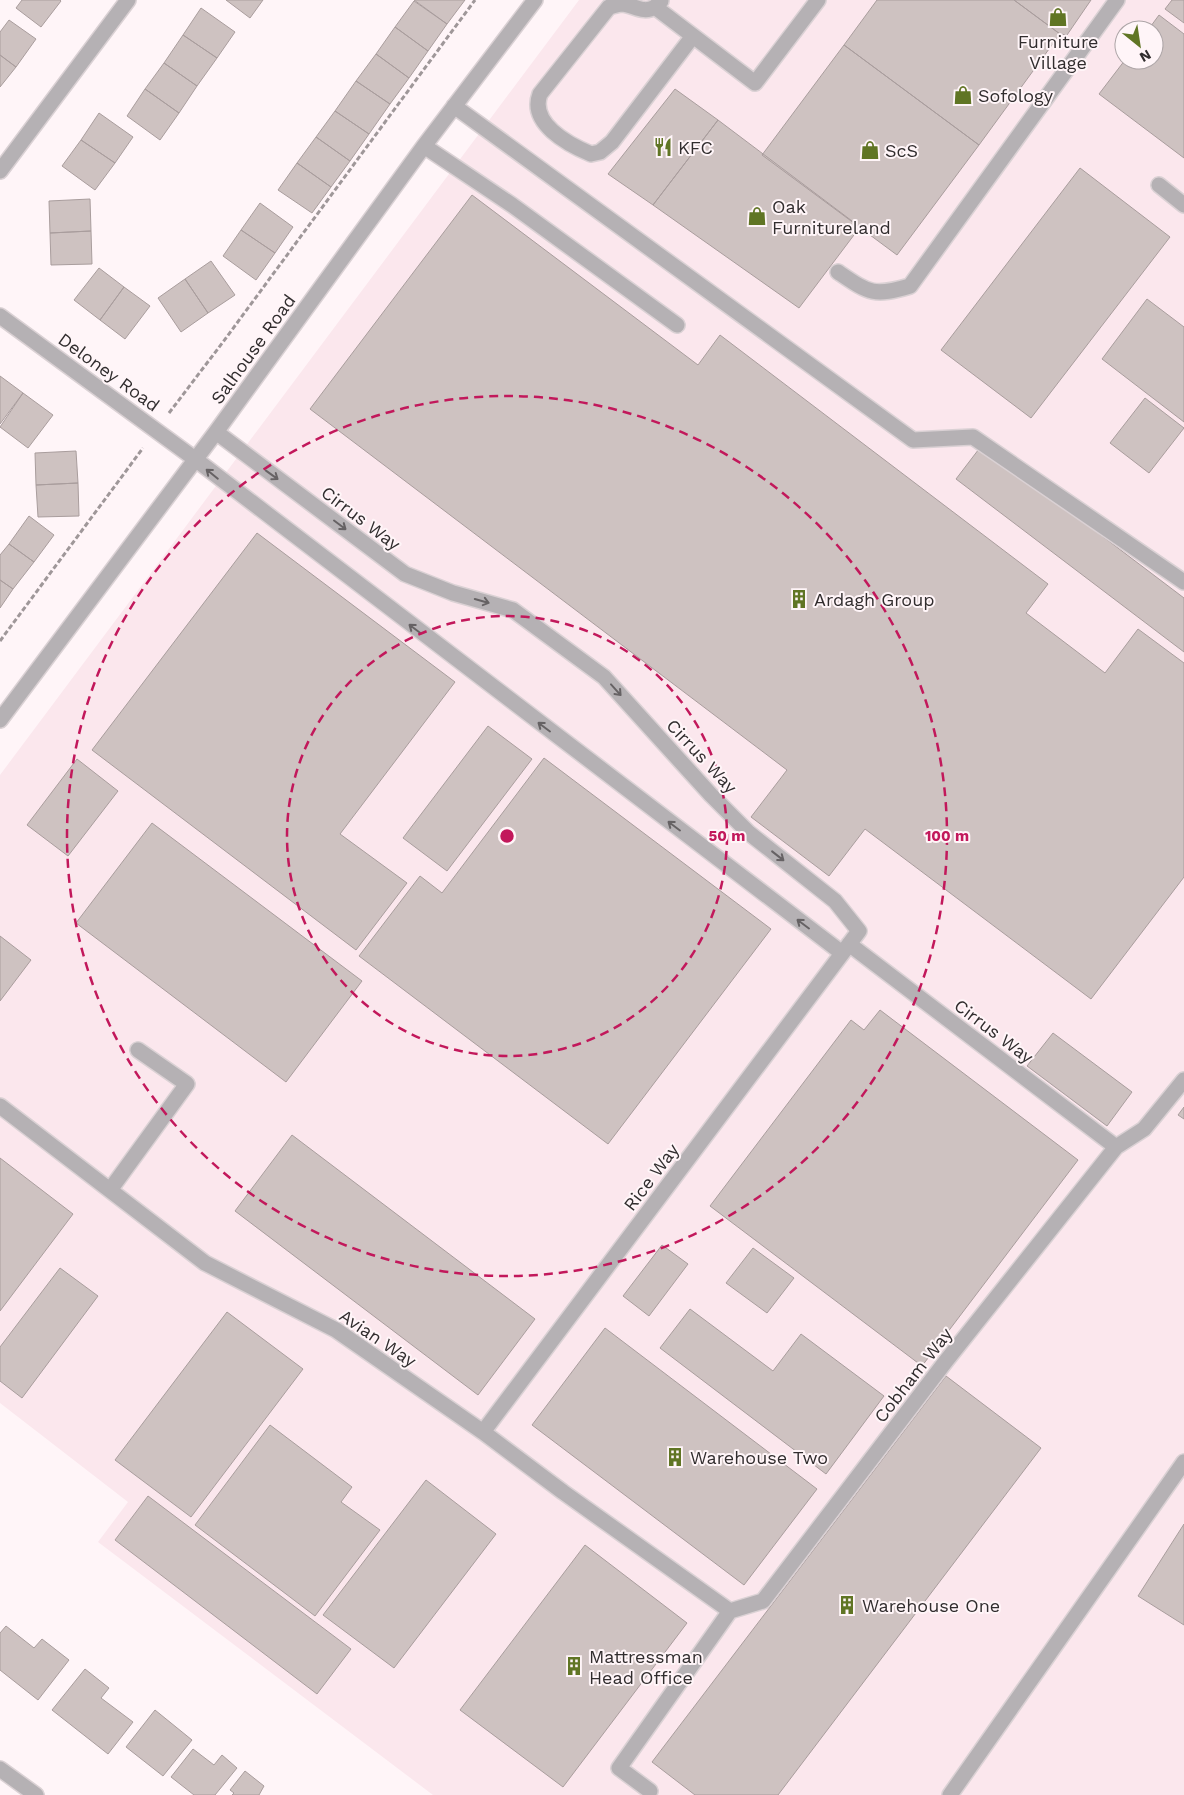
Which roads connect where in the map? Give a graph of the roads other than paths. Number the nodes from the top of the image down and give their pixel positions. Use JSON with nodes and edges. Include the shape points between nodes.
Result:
{"nodes":[{"id":1,"x":128,"y":0,"type":"edge"},
{"id":2,"x":536,"y":0,"type":"edge"},
{"id":3,"x":818,"y":0,"type":"edge"},
{"id":4,"x":1117,"y":0,"type":"edge"},
{"id":5,"x":658,"y":4,"type":"edge"},
{"id":6,"x":693,"y":36,"type":"junction"},
{"id":7,"x":454,"y":106,"type":"junction"},
{"id":8,"x":424,"y":146,"type":"junction"},
{"id":9,"x":0,"y":171,"type":"edge"},
{"id":10,"x":1159,"y":185,"type":"dead end"},
{"id":11,"x":1184,"y":205,"type":"edge"},
{"id":12,"x":838,"y":272,"type":"dead end"},
{"id":13,"x":0,"y":316,"type":"edge"},
{"id":14,"x":676,"y":325,"type":"dead end"},
{"id":15,"x":216,"y":432,"type":"junction"},
{"id":16,"x":195,"y":459,"type":"junction"},
{"id":17,"x":1184,"y":582,"type":"edge"},
{"id":18,"x":0,"y":720,"type":"edge"},
{"id":19,"x":846,"y":949,"type":"junction"},
{"id":20,"x":138,"y":1050,"type":"dead end"},
{"id":21,"x":1184,"y":1080,"type":"edge"},
{"id":22,"x":0,"y":1106,"type":"edge"},
{"id":23,"x":1116,"y":1147,"type":"junction"},
{"id":24,"x":110,"y":1190,"type":"junction"},
{"id":25,"x":483,"y":1432,"type":"junction"},
{"id":26,"x":1184,"y":1462,"type":"edge"},
{"id":27,"x":730,"y":1611,"type":"junction"},
{"id":28,"x":0,"y":1769,"type":"edge"},
{"id":29,"x":650,"y":1790,"type":"dead end"},
{"id":30,"x":36,"y":1795,"type":"edge"},
{"id":31,"x":950,"y":1795,"type":"edge"}],
"edges":[{"from":1,"to":9,"type":"street"},
{"from":2,"to":7,"type":"street","name":"Salhouse Road"},
{"from":3,"to":6,"type":"street","via":[[755,84]]},
{"from":4,"to":12,"type":"street","via":[[910,286],[884,294],[862,288]]},
{"from":5,"to":6,"type":"street"},
{"from":5,"to":6,"type":"street","via":[[651,10],[620,4],[609,7],[540,94],[538,111],[544,123],[560,137],[591,154],[600,152],[612,142]]},
{"from":7,"to":8,"type":"street","name":"Salhouse Road"},
{"from":7,"to":17,"type":"street","via":[[912,440],[973,437]]},
{"from":8,"to":14,"type":"street","via":[[512,205]]},
{"from":8,"to":15,"type":"street","name":"Salhouse Road"},
{"from":10,"to":11,"type":"street"},
{"from":13,"to":16,"type":"street","name":"Deloney Road"},
{"from":15,"to":16,"type":"street","name":"Salhouse Road"},
{"from":15,"to":19,"type":"street","name":"Cirrus Way","one_way":true,"via":[[405,574],[454,593],[513,610],[604,677],[749,833],[835,901],[858,932]]},
{"from":16,"to":18,"type":"street","name":"Salhouse Road"},
{"from":19,"to":16,"type":"street","name":"Deloney Road","one_way":true},
{"from":19,"to":23,"type":"street","name":"Cirrus Way"},
{"from":19,"to":25,"type":"street","name":"Rice Way"},
{"from":20,"to":24,"type":"street","via":[[187,1084]]},
{"from":21,"to":23,"type":"street","name":"Cobham Way","via":[[1144,1129]]},
{"from":22,"to":24,"type":"street","name":"Avian Way"},
{"from":23,"to":27,"type":"street","name":"Cobham Way","via":[[946,1361],[763,1600]]},
{"from":24,"to":25,"type":"street","name":"Avian Way","via":[[205,1263],[336,1330]]},
{"from":25,"to":27,"type":"street","name":"Avian Way"},
{"from":26,"to":31,"type":"street"},
{"from":27,"to":29,"type":"street","via":[[619,1768]]},
{"from":28,"to":30,"type":"street"}]}
